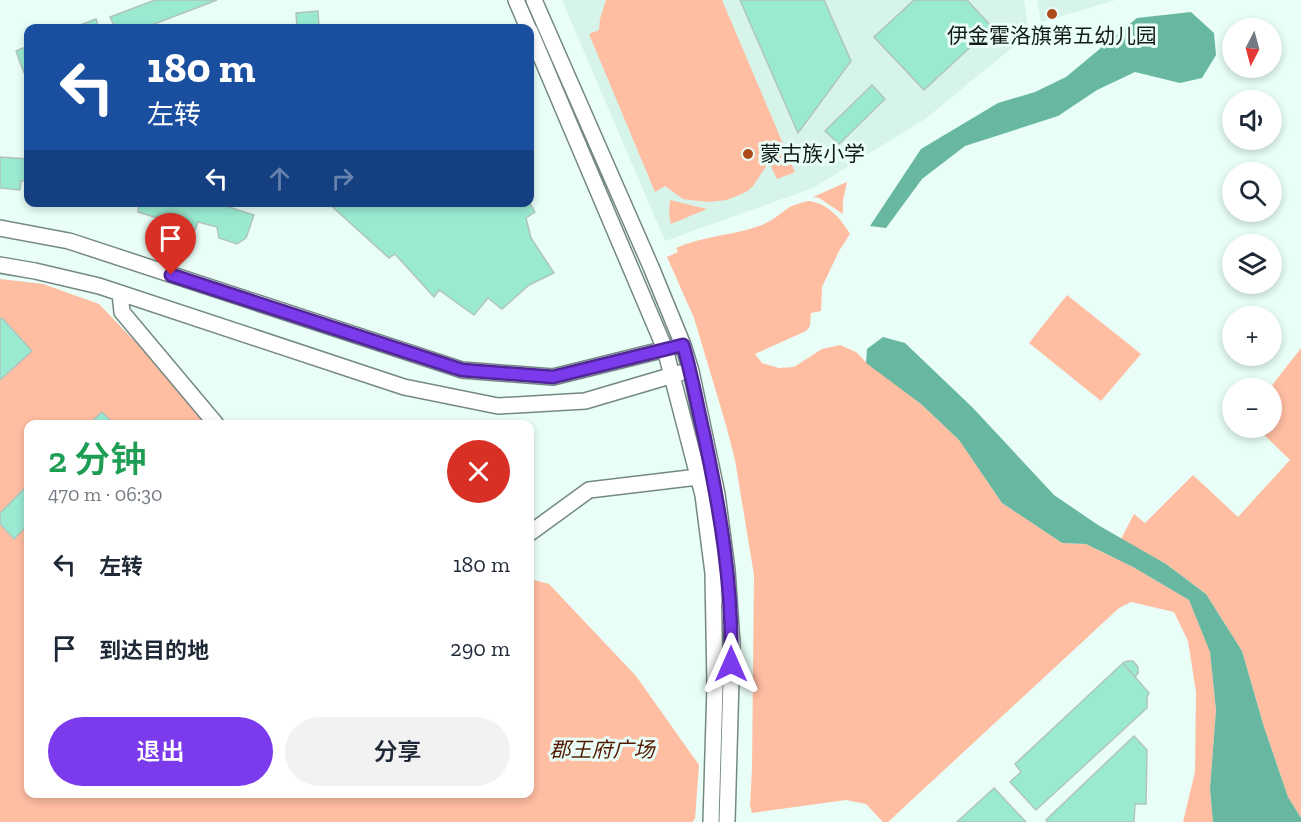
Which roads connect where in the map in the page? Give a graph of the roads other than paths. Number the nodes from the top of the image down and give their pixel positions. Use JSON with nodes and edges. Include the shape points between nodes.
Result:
{"nodes":[{"id":1,"x":516,"y":0,"type":"edge"},
{"id":2,"x":534,"y":0,"type":"edge"},
{"id":3,"x":526,"y":24,"type":"edge"},
{"id":4,"x":534,"y":42,"type":"edge"},
{"id":5,"x":0,"y":228,"type":"edge"},
{"id":6,"x":0,"y":265,"type":"edge"},
{"id":7,"x":120,"y":293,"type":"junction"},
{"id":8,"x":683,"y":345,"type":"junction"},
{"id":9,"x":665,"y":349,"type":"junction"},
{"id":10,"x":691,"y":371,"type":"junction"},
{"id":11,"x":673,"y":375,"type":"junction"},
{"id":12,"x":213,"y":420,"type":"edge"},
{"id":13,"x":698,"y":477,"type":"junction"},
{"id":14,"x":534,"y":531,"type":"edge"},
{"id":15,"x":711,"y":822,"type":"edge"},
{"id":16,"x":727,"y":822,"type":"edge"}],
"edges":[{"from":1,"to":3,"type":"street"},
{"from":2,"to":8,"type":"street"},
{"from":4,"to":9,"type":"street"},
{"from":5,"to":9,"type":"street","via":[[69,241],[462,370],[553,377]]},
{"from":6,"to":7,"type":"street"},
{"from":7,"to":11,"type":"street","via":[[404,387],[498,406],[585,401]]},
{"from":7,"to":12,"type":"street","via":[[122,312]]},
{"from":8,"to":9,"type":"street"},
{"from":8,"to":10,"type":"street"},
{"from":9,"to":11,"type":"street"},
{"from":10,"to":11,"type":"street"},
{"from":10,"to":16,"type":"street","via":[[717,494],[727,570],[732,643]]},
{"from":11,"to":13,"type":"street"},
{"from":13,"to":14,"type":"street","via":[[590,490]]},
{"from":13,"to":15,"type":"street","via":[[713,573],[716,686]]}]}
